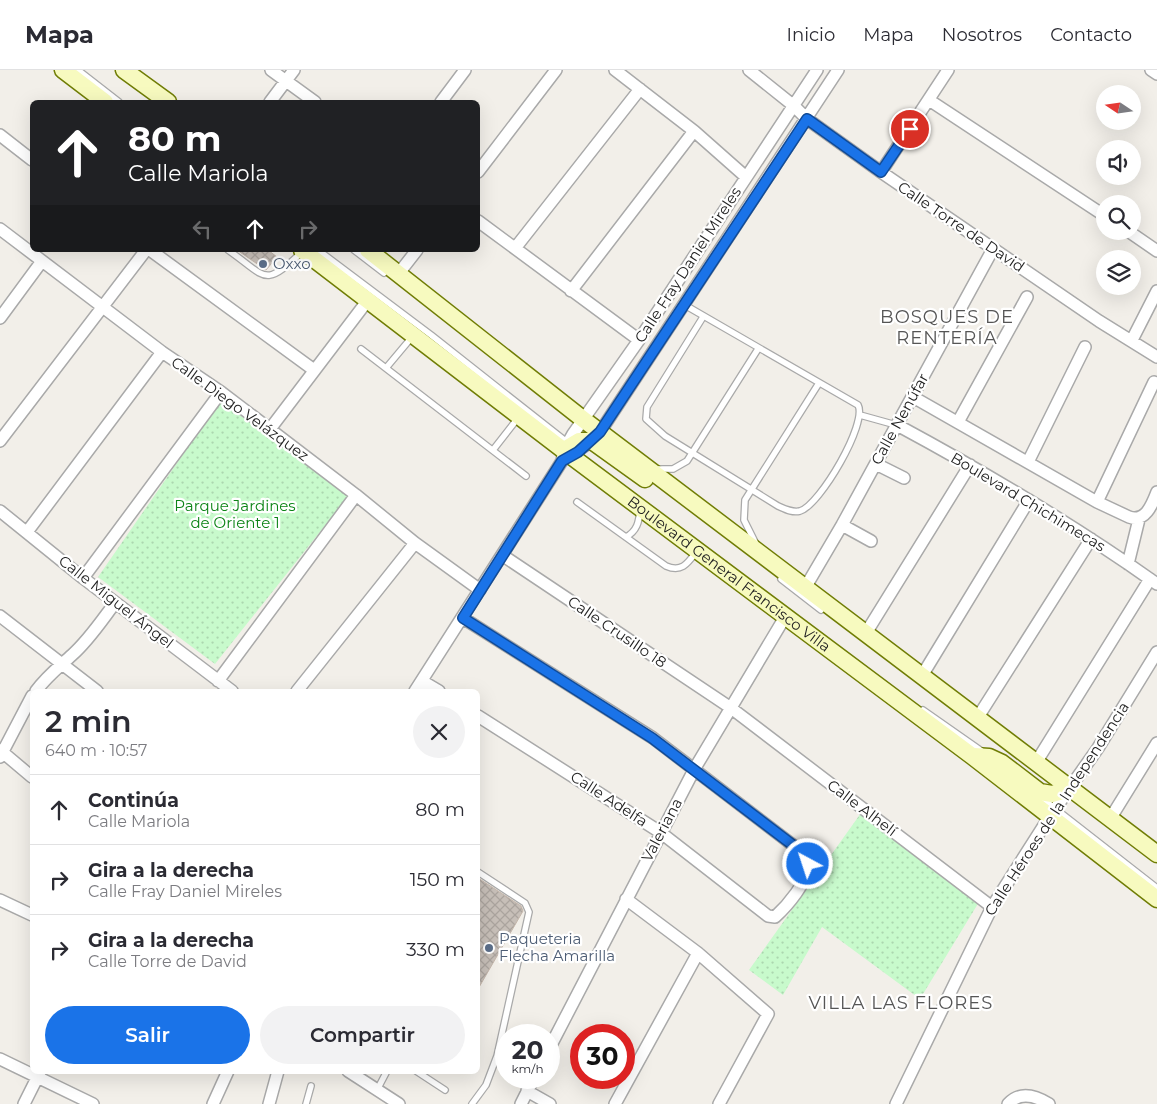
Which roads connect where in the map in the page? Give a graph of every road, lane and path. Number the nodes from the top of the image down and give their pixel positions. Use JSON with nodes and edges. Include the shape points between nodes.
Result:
{"nodes":[{"id":1,"x":63,"y":70,"type":"edge"},
{"id":2,"x":78,"y":70,"type":"edge"},
{"id":3,"x":271,"y":70,"type":"edge"},
{"id":4,"x":294,"y":70,"type":"edge"},
{"id":5,"x":465,"y":70,"type":"edge"},
{"id":6,"x":556,"y":70,"type":"edge"},
{"id":7,"x":615,"y":70,"type":"edge"},
{"id":8,"x":749,"y":70,"type":"edge"},
{"id":9,"x":817,"y":70,"type":"edge"},
{"id":10,"x":838,"y":70,"type":"edge"},
{"id":11,"x":948,"y":70,"type":"edge"},
{"id":12,"x":1151,"y":70,"type":"edge"},
{"id":13,"x":121,"y":72,"type":"edge"},
{"id":14,"x":1157,"y":74,"type":"edge"},
{"id":15,"x":286,"y":80,"type":"junction"},
{"id":16,"x":640,"y":89,"type":"junction"},
{"id":17,"x":102,"y":100,"type":"edge"},
{"id":18,"x":117,"y":100,"type":"edge"},
{"id":19,"x":155,"y":100,"type":"edge"},
{"id":20,"x":165,"y":100,"type":"edge"},
{"id":21,"x":271,"y":100,"type":"edge"},
{"id":22,"x":312,"y":100,"type":"edge"},
{"id":23,"x":442,"y":100,"type":"edge"},
{"id":24,"x":929,"y":100,"type":"junction"},
{"id":25,"x":794,"y":106,"type":"junction"},
{"id":26,"x":807,"y":119,"type":"junction"},
{"id":27,"x":694,"y":131,"type":"junction"},
{"id":28,"x":0,"y":136,"type":"edge"},
{"id":29,"x":30,"y":158,"type":"edge"},
{"id":30,"x":480,"y":169,"type":"edge"},
{"id":31,"x":881,"y":172,"type":"junction"},
{"id":32,"x":746,"y":177,"type":"junction"},
{"id":33,"x":1096,"y":210,"type":"edge"},
{"id":34,"x":480,"y":222,"type":"edge"},
{"id":35,"x":0,"y":229,"type":"edge"},
{"id":36,"x":1141,"y":240,"type":"edge"},
{"id":37,"x":516,"y":247,"type":"junction"},
{"id":38,"x":993,"y":249,"type":"junction"},
{"id":39,"x":1157,"y":251,"type":"edge"},
{"id":40,"x":30,"y":252,"type":"edge"},
{"id":41,"x":30,"y":252,"type":"edge"},
{"id":42,"x":144,"y":252,"type":"edge"},
{"id":43,"x":153,"y":252,"type":"edge"},
{"id":44,"x":231,"y":252,"type":"edge"},
{"id":45,"x":301,"y":252,"type":"edge"},
{"id":46,"x":306,"y":252,"type":"edge"},
{"id":47,"x":321,"y":252,"type":"edge"},
{"id":48,"x":357,"y":252,"type":"edge"},
{"id":49,"x":370,"y":252,"type":"edge"},
{"id":50,"x":416,"y":252,"type":"edge"},
{"id":51,"x":42,"y":261,"type":"junction"},
{"id":52,"x":393,"y":274,"type":"junction"},
{"id":53,"x":571,"y":291,"type":"junction"},
{"id":54,"x":1157,"y":291,"type":"edge"},
{"id":55,"x":1027,"y":297,"type":"dead end"},
{"id":56,"x":368,"y":300,"type":"junction"},
{"id":57,"x":683,"y":304,"type":"junction"},
{"id":58,"x":103,"y":307,"type":"junction"},
{"id":59,"x":438,"y":315,"type":"dead end"},
{"id":60,"x":703,"y":317,"type":"junction"},
{"id":61,"x":0,"y":318,"type":"edge"},
{"id":62,"x":414,"y":335,"type":"junction"},
{"id":63,"x":639,"y":340,"type":"junction"},
{"id":64,"x":1132,"y":340,"type":"junction"},
{"id":65,"x":1085,"y":348,"type":"dead end"},
{"id":66,"x":361,"y":349,"type":"dead end"},
{"id":67,"x":758,"y":349,"type":"junction"},
{"id":68,"x":162,"y":352,"type":"junction"},
{"id":69,"x":1157,"y":357,"type":"edge"},
{"id":70,"x":386,"y":368,"type":"junction"},
{"id":71,"x":314,"y":370,"type":"junction"},
{"id":72,"x":1154,"y":382,"type":"dead end"},
{"id":73,"x":818,"y":383,"type":"junction"},
{"id":74,"x":221,"y":392,"type":"junction"},
{"id":75,"x":913,"y":397,"type":"junction"},
{"id":76,"x":860,"y":415,"type":"junction"},
{"id":77,"x":520,"y":416,"type":"junction"},
{"id":78,"x":582,"y":422,"type":"junction"},
{"id":79,"x":958,"y":422,"type":"junction"},
{"id":80,"x":896,"y":426,"type":"junction"},
{"id":81,"x":270,"y":429,"type":"junction"},
{"id":82,"x":596,"y":436,"type":"junction"},
{"id":83,"x":0,"y":441,"type":"edge"},
{"id":84,"x":493,"y":450,"type":"junction"},
{"id":85,"x":569,"y":452,"type":"junction"},
{"id":86,"x":693,"y":453,"type":"junction"},
{"id":87,"x":1028,"y":462,"type":"junction"},
{"id":88,"x":876,"y":464,"type":"junction"},
{"id":89,"x":970,"y":465,"type":"junction"},
{"id":90,"x":650,"y":469,"type":"junction"},
{"id":91,"x":526,"y":476,"type":"dead end"},
{"id":92,"x":904,"y":478,"type":"dead end"},
{"id":93,"x":751,"y":488,"type":"junction"},
{"id":94,"x":1157,"y":492,"type":"edge"},
{"id":95,"x":356,"y":495,"type":"junction"},
{"id":96,"x":1029,"y":500,"type":"junction"},
{"id":97,"x":577,"y":502,"type":"dead end"},
{"id":98,"x":1097,"y":502,"type":"junction"},
{"id":99,"x":640,"y":508,"type":"junction"},
{"id":100,"x":0,"y":511,"type":"edge"},
{"id":101,"x":707,"y":517,"type":"junction"},
{"id":102,"x":1139,"y":519,"type":"junction"},
{"id":103,"x":842,"y":525,"type":"junction"},
{"id":104,"x":26,"y":532,"type":"junction"},
{"id":105,"x":626,"y":537,"type":"junction"},
{"id":106,"x":1091,"y":539,"type":"junction"},
{"id":107,"x":871,"y":541,"type":"dead end"},
{"id":108,"x":415,"y":543,"type":"junction"},
{"id":109,"x":697,"y":551,"type":"junction"},
{"id":110,"x":502,"y":555,"type":"junction"},
{"id":111,"x":762,"y":556,"type":"junction"},
{"id":112,"x":1128,"y":564,"type":"junction"},
{"id":113,"x":83,"y":578,"type":"junction"},
{"id":114,"x":1154,"y":582,"type":"edge"},
{"id":115,"x":805,"y":588,"type":"junction"},
{"id":116,"x":480,"y":590,"type":"junction"},
{"id":117,"x":115,"y":603,"type":"junction"},
{"id":118,"x":824,"y":612,"type":"dead end"},
{"id":119,"x":0,"y":616,"type":"edge"},
{"id":120,"x":785,"y":617,"type":"junction"},
{"id":121,"x":832,"y":617,"type":"dead end"},
{"id":122,"x":463,"y":618,"type":"junction"},
{"id":123,"x":866,"y":633,"type":"junction"},
{"id":124,"x":1157,"y":652,"type":"edge"},
{"id":125,"x":59,"y":664,"type":"junction"},
{"id":126,"x":922,"y":674,"type":"junction"},
{"id":127,"x":218,"y":681,"type":"junction"},
{"id":128,"x":422,"y":681,"type":"junction"},
{"id":129,"x":38,"y":689,"type":"edge"},
{"id":130,"x":94,"y":689,"type":"edge"},
{"id":131,"x":229,"y":689,"type":"edge"},
{"id":132,"x":299,"y":689,"type":"edge"},
{"id":133,"x":416,"y":689,"type":"edge"},
{"id":134,"x":436,"y":689,"type":"edge"},
{"id":135,"x":30,"y":700,"type":"edge"},
{"id":136,"x":910,"y":700,"type":"dead end"},
{"id":137,"x":918,"y":706,"type":"dead end"},
{"id":138,"x":732,"y":708,"type":"junction"},
{"id":139,"x":480,"y":717,"type":"edge"},
{"id":140,"x":978,"y":717,"type":"junction"},
{"id":141,"x":1157,"y":743,"type":"edge"},
{"id":142,"x":1,"y":753,"type":"edge"},
{"id":143,"x":972,"y":756,"type":"junction"},
{"id":144,"x":989,"y":756,"type":"junction"},
{"id":145,"x":1037,"y":762,"type":"junction"},
{"id":146,"x":695,"y":768,"type":"junction"},
{"id":147,"x":30,"y":775,"type":"edge"},
{"id":148,"x":1067,"y":791,"type":"junction"},
{"id":149,"x":1052,"y":813,"type":"junction"},
{"id":150,"x":1110,"y":819,"type":"junction"},
{"id":151,"x":660,"y":832,"type":"junction"},
{"id":152,"x":1157,"y":854,"type":"edge"},
{"id":153,"x":1157,"y":862,"type":"edge"},
{"id":154,"x":480,"y":873,"type":"edge"},
{"id":155,"x":1157,"y":888,"type":"edge"},
{"id":156,"x":626,"y":899,"type":"junction"},
{"id":157,"x":1157,"y":899,"type":"edge"},
{"id":158,"x":0,"y":900,"type":"edge"},
{"id":159,"x":992,"y":907,"type":"junction"},
{"id":160,"x":30,"y":914,"type":"edge"},
{"id":161,"x":698,"y":953,"type":"junction"},
{"id":162,"x":560,"y":1028,"type":"edge"},
{"id":163,"x":0,"y":1058,"type":"edge"},
{"id":164,"x":30,"y":1070,"type":"edge"},
{"id":165,"x":39,"y":1074,"type":"edge"},
{"id":166,"x":227,"y":1074,"type":"edge"},
{"id":167,"x":277,"y":1074,"type":"edge"},
{"id":168,"x":353,"y":1074,"type":"edge"},
{"id":169,"x":385,"y":1074,"type":"edge"},
{"id":170,"x":421,"y":1074,"type":"edge"},
{"id":171,"x":311,"y":1086,"type":"dead end"},
{"id":172,"x":377,"y":1090,"type":"junction"},
{"id":173,"x":445,"y":1090,"type":"dead end"},
{"id":174,"x":527,"y":1091,"type":"joint"},
{"id":175,"x":24,"y":1104,"type":"edge"},
{"id":176,"x":93,"y":1104,"type":"edge"},
{"id":177,"x":213,"y":1104,"type":"edge"},
{"id":178,"x":269,"y":1104,"type":"edge"},
{"id":179,"x":306,"y":1104,"type":"edge"},
{"id":180,"x":399,"y":1104,"type":"edge"},
{"id":181,"x":472,"y":1104,"type":"edge"},
{"id":182,"x":521,"y":1104,"type":"edge"},
{"id":183,"x":550,"y":1104,"type":"edge"},
{"id":184,"x":616,"y":1104,"type":"edge"},
{"id":185,"x":719,"y":1104,"type":"edge"},
{"id":186,"x":896,"y":1104,"type":"edge"},
{"id":187,"x":1008,"y":1104,"type":"edge"},
{"id":188,"x":1049,"y":1104,"type":"edge"}],
"edges":[{"from":1,"to":17,"type":"main road"},
{"from":2,"to":18,"type":"lane"},
{"from":3,"to":15,"type":"street"},
{"from":4,"to":15,"type":"street"},
{"from":5,"to":23,"type":"street"},
{"from":6,"to":30,"type":"street"},
{"from":7,"to":16,"type":"street"},
{"from":8,"to":25,"type":"street","name":"Calle Torre de David"},
{"from":9,"to":25,"type":"street","name":"Calle Fray Daniel Mireles"},
{"from":10,"to":26,"type":"street","name":"Calle Fray Daniel Mireles"},
{"from":11,"to":24,"type":"street"},
{"from":12,"to":14,"type":"street"},
{"from":13,"to":19,"type":"lane"},
{"from":13,"to":20,"type":"main road"},
{"from":15,"to":21,"type":"street"},
{"from":15,"to":22,"type":"street"},
{"from":16,"to":27,"type":"street"},
{"from":16,"to":37,"type":"street"},
{"from":24,"to":31,"type":"street"},
{"from":24,"to":33,"type":"street"},
{"from":25,"to":26,"type":"street","name":"Calle Torre de David"},
{"from":25,"to":32,"type":"street","name":"Calle Fray Daniel Mireles"},
{"from":26,"to":31,"type":"street","name":"Calle Torre de David"},
{"from":26,"to":57,"type":"street","name":"Calle Fray Daniel Mireles"},
{"from":27,"to":32,"type":"street"},
{"from":27,"to":53,"type":"street"},
{"from":28,"to":29,"type":"street"},
{"from":31,"to":38,"type":"street","name":"Calle Torre de David"},
{"from":32,"to":63,"type":"street","name":"Calle Fray Daniel Mireles"},
{"from":34,"to":37,"type":"street"},
{"from":35,"to":41,"type":"street","name":"Calle Diego Velázquez"},
{"from":36,"to":39,"type":"street"},
{"from":37,"to":53,"type":"street"},
{"from":38,"to":64,"type":"street","name":"Calle Torre de David","via":[[1099,322]]},
{"from":38,"to":75,"type":"street","name":"Calle Nenúfar"},
{"from":40,"to":51,"type":"street","name":"Calle Diego Velázquez"},
{"from":42,"to":58,"type":"street"},
{"from":43,"to":71,"type":"street"},
{"from":44,"to":45,"type":"lane","via":[[260,274],[271,276],[280,273]]},
{"from":46,"to":56,"type":"main road","name":"Boulevard General Francisco Villa"},
{"from":47,"to":85,"type":"lane","via":[[431,335]]},
{"from":48,"to":52,"type":"lane"},
{"from":49,"to":52,"type":"main road"},
{"from":50,"to":52,"type":"street"},
{"from":51,"to":58,"type":"street","name":"Calle Diego Velázquez"},
{"from":51,"to":61,"type":"street"},
{"from":52,"to":78,"type":"main road"},
{"from":53,"to":63,"type":"street"},
{"from":54,"to":64,"type":"street"},
{"from":55,"to":79,"type":"street"},
{"from":56,"to":62,"type":"main road","name":"Boulevard General Francisco Villa"},
{"from":56,"to":71,"type":"street"},
{"from":57,"to":60,"type":"lane"},
{"from":57,"to":82,"type":"street","name":"Calle Fray Daniel Mireles"},
{"from":58,"to":68,"type":"street","name":"Calle Diego Velázquez"},
{"from":58,"to":83,"type":"street"},
{"from":59,"to":78,"type":"lane"},
{"from":60,"to":67,"type":"lane"},
{"from":60,"to":86,"type":"lane","via":[[645,412],[650,425]]},
{"from":62,"to":70,"type":"lane"},
{"from":62,"to":77,"type":"main road","name":"Boulevard General Francisco Villa"},
{"from":63,"to":78,"type":"street","name":"Calle Fray Daniel Mireles"},
{"from":64,"to":69,"type":"street","name":"Calle Torre de David"},
{"from":65,"to":87,"type":"street"},
{"from":66,"to":70,"type":"lane"},
{"from":67,"to":73,"type":"lane"},
{"from":67,"to":86,"type":"lane"},
{"from":68,"to":74,"type":"street","name":"Calle Diego Velázquez"},
{"from":68,"to":104,"type":"street"},
{"from":70,"to":84,"type":"lane"},
{"from":71,"to":81,"type":"street"},
{"from":72,"to":98,"type":"street"},
{"from":73,"to":76,"type":"lane","via":[[858,405]]},
{"from":73,"to":93,"type":"lane"},
{"from":74,"to":81,"type":"street","name":"Calle Diego Velázquez"},
{"from":74,"to":113,"type":"street"},
{"from":75,"to":79,"type":"street"},
{"from":75,"to":80,"type":"street","name":"Calle Nenúfar"},
{"from":76,"to":80,"type":"lane"},
{"from":76,"to":93,"type":"lane","via":[[839,463],[818,498],[803,510],[792,511],[778,506]]},
{"from":77,"to":84,"type":"lane"},
{"from":77,"to":85,"type":"main road","name":"Boulevard General Francisco Villa"},
{"from":78,"to":82,"type":"main road"},
{"from":78,"to":85,"type":"street","name":"Calle Fray Daniel Mireles"},
{"from":79,"to":87,"type":"street"},
{"from":80,"to":88,"type":"street","name":"Calle Nenúfar"},
{"from":80,"to":89,"type":"street","name":"Boulevard Chichimecas"},
{"from":81,"to":95,"type":"street","name":"Calle Diego Velázquez"},
{"from":82,"to":85,"type":"main road","via":[[582,440]]},
{"from":82,"to":90,"type":"main road"},
{"from":82,"to":101,"type":"main road","via":[[690,511]]},
{"from":84,"to":91,"type":"lane"},
{"from":85,"to":99,"type":"main road","name":"Boulevard General Francisco Villa"},
{"from":85,"to":110,"type":"street","name":"Calle Fray Daniel Mireles"},
{"from":85,"to":136,"type":"lane"},
{"from":86,"to":90,"type":"lane","via":[[679,467]]},
{"from":86,"to":93,"type":"lane"},
{"from":87,"to":98,"type":"street"},
{"from":88,"to":92,"type":"street"},
{"from":88,"to":103,"type":"street","name":"Calle Nenúfar"},
{"from":89,"to":96,"type":"street","name":"Boulevard Chichimecas"},
{"from":89,"to":123,"type":"street"},
{"from":90,"to":101,"type":"main road"},
{"from":93,"to":111,"type":"lane","via":[[745,500],[744,520]]},
{"from":94,"to":102,"type":"street","via":[[1151,506]]},
{"from":95,"to":108,"type":"street","name":"Calle Diego Velázquez"},
{"from":95,"to":127,"type":"street"},
{"from":96,"to":106,"type":"street","name":"Boulevard Chichimecas"},
{"from":96,"to":126,"type":"street"},
{"from":97,"to":105,"type":"lane"},
{"from":98,"to":102,"type":"street"},
{"from":99,"to":105,"type":"lane","via":[[637,527]]},
{"from":99,"to":109,"type":"main road","name":"Boulevard General Francisco Villa"},
{"from":100,"to":104,"type":"street","name":"Calle Miguel Ángel"},
{"from":101,"to":111,"type":"main road"},
{"from":101,"to":118,"type":"lane"},
{"from":102,"to":112,"type":"street"},
{"from":103,"to":107,"type":"street"},
{"from":103,"to":115,"type":"street","name":"Calle Nenúfar"},
{"from":104,"to":113,"type":"street","name":"Calle Miguel Ángel"},
{"from":105,"to":109,"type":"lane","via":[[674,570],[685,566]]},
{"from":106,"to":112,"type":"street","name":"Boulevard Chichimecas"},
{"from":106,"to":140,"type":"street"},
{"from":108,"to":116,"type":"street","name":"Calle Diego Velázquez"},
{"from":108,"to":132,"type":"street"},
{"from":109,"to":120,"type":"main road","name":"Boulevard General Francisco Villa"},
{"from":110,"to":116,"type":"street","name":"Calle Fray Daniel Mireles"},
{"from":110,"to":138,"type":"street","name":"Calle Crusillo 18"},
{"from":111,"to":115,"type":"main road"},
{"from":112,"to":114,"type":"street","name":"Boulevard Chichimecas"},
{"from":113,"to":117,"type":"street","name":"Calle Miguel Ángel"},
{"from":114,"to":145,"type":"street"},
{"from":115,"to":123,"type":"main road"},
{"from":116,"to":122,"type":"street","name":"Calle Fray Daniel Mireles"},
{"from":117,"to":125,"type":"street","via":[[72,655]]},
{"from":117,"to":127,"type":"street","name":"Calle Miguel Ángel"},
{"from":119,"to":125,"type":"street"},
{"from":120,"to":138,"type":"street","name":"Valeriana"},
{"from":120,"to":143,"type":"main road","name":"Boulevard General Francisco Villa"},
{"from":121,"to":148,"type":"lane"},
{"from":122,"to":128,"type":"street","name":"Calle Fray Daniel Mireles"},
{"from":122,"to":146,"type":"street"},
{"from":123,"to":126,"type":"main road"},
{"from":124,"to":148,"type":"street","name":"Calle Héroes de la Independencia","via":[[1098,748]]},
{"from":125,"to":129,"type":"street"},
{"from":125,"to":130,"type":"street"},
{"from":126,"to":140,"type":"main road"},
{"from":127,"to":131,"type":"street","name":"Calle Miguel Ángel"},
{"from":128,"to":133,"type":"street","name":"Calle Fray Daniel Mireles"},
{"from":128,"to":134,"type":"street"},
{"from":135,"to":142,"type":"street"},
{"from":137,"to":144,"type":"lane"},
{"from":138,"to":146,"type":"street","name":"Valeriana"},
{"from":138,"to":159,"type":"street","name":"Calle Alhelí"},
{"from":139,"to":151,"type":"street","name":"Calle Adelfa"},
{"from":140,"to":145,"type":"main road"},
{"from":141,"to":150,"type":"street"},
{"from":142,"to":147,"type":"street"},
{"from":143,"to":144,"type":"main road"},
{"from":143,"to":149,"type":"main road","name":"Boulevard General Francisco Villa"},
{"from":144,"to":148,"type":"main road","via":[[1040,792]]},
{"from":144,"to":149,"type":"lane"},
{"from":145,"to":148,"type":"main road"},
{"from":146,"to":151,"type":"street","name":"Valeriana"},
{"from":146,"to":151,"type":"street","name":"Calle Adelfa","via":[[798,849],[807,860],[808,868],[799,887],[783,910],[775,917],[768,916]]},
{"from":148,"to":149,"type":"street","name":"Calle Héroes de la Independencia"},
{"from":148,"to":150,"type":"main road"},
{"from":148,"to":153,"type":"lane"},
{"from":149,"to":155,"type":"lane"},
{"from":149,"to":157,"type":"main road","name":"Boulevard General Francisco Villa"},
{"from":149,"to":159,"type":"street","name":"Calle Héroes de la Independencia"},
{"from":150,"to":152,"type":"main road"},
{"from":151,"to":156,"type":"street","name":"Valeriana"},
{"from":154,"to":181,"type":"lane","via":[[525,903],[529,912],[497,1056],[486,1086]]},
{"from":156,"to":161,"type":"street"},
{"from":156,"to":162,"type":"street","name":"Valeriana"},
{"from":158,"to":160,"type":"street"},
{"from":159,"to":186,"type":"street","name":"Calle Héroes de la Independencia"},
{"from":161,"to":184,"type":"street"},
{"from":161,"to":185,"type":"street","via":[[768,1014]]},
{"from":163,"to":164,"type":"street"},
{"from":165,"to":175,"type":"street"},
{"from":165,"to":176,"type":"street"},
{"from":166,"to":177,"type":"street"},
{"from":167,"to":178,"type":"street"},
{"from":168,"to":172,"type":"street"},
{"from":169,"to":172,"type":"lane"},
{"from":170,"to":173,"type":"lane"},
{"from":171,"to":179,"type":"lane"},
{"from":172,"to":180,"type":"street"},
{"from":174,"to":182,"type":"street"},
{"from":174,"to":183,"type":"street"},
{"from":187,"to":188,"type":"street","via":[[1023,1096]]}]}
